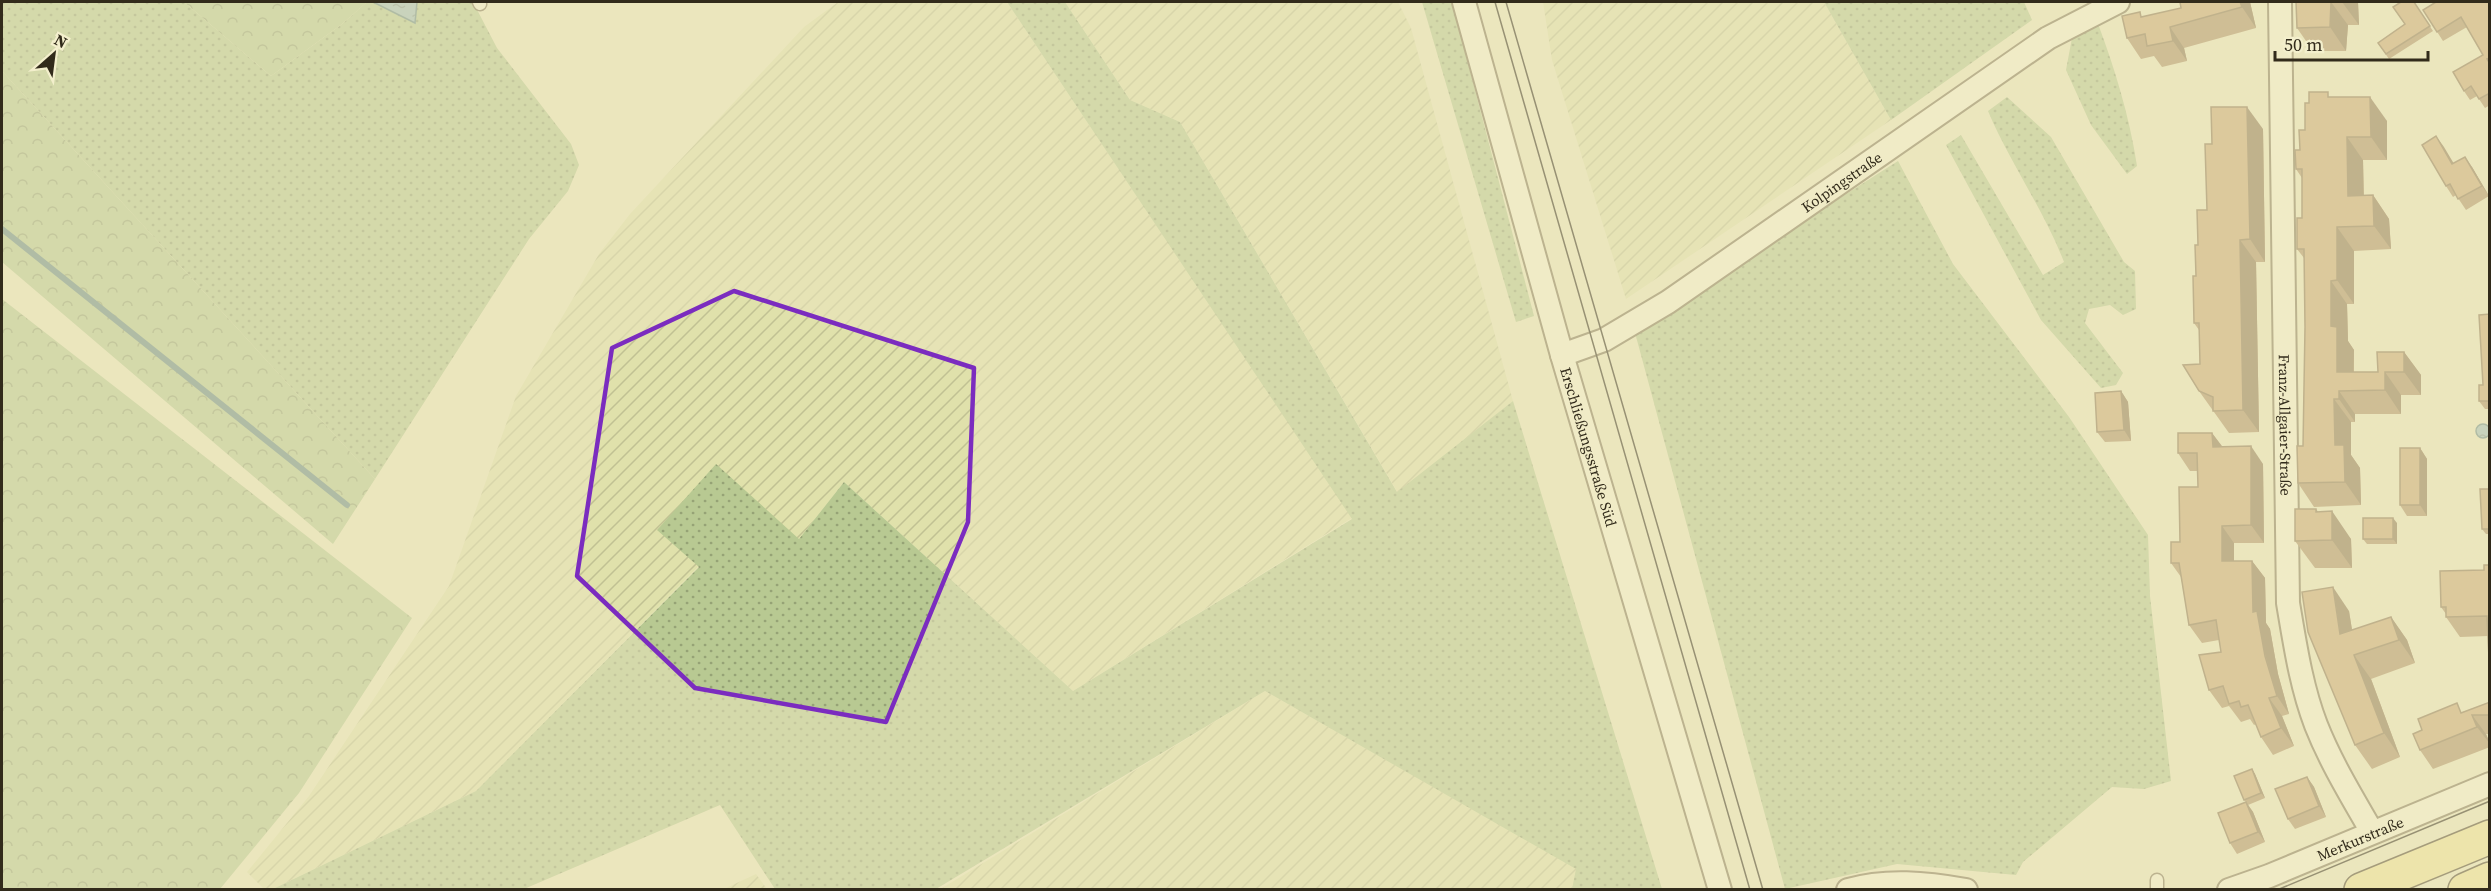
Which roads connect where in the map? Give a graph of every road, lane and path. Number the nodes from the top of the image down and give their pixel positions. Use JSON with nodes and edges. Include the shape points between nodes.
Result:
{"nodes":[{"id":1,"x":1464,"y":2,"type":"edge"},
{"id":2,"x":2118,"y":2,"type":"edge"},
{"id":3,"x":2280,"y":2,"type":"edge"},
{"id":4,"x":1562,"y":355,"type":"junction"},
{"id":5,"x":2490,"y":784,"type":"edge"},
{"id":6,"x":2372,"y":832,"type":"junction"},
{"id":7,"x":2490,"y":837,"type":"edge"},
{"id":8,"x":2490,"y":879,"type":"edge"},
{"id":9,"x":1720,"y":890,"type":"edge"},
{"id":10,"x":1848,"y":890,"type":"edge"},
{"id":11,"x":1966,"y":890,"type":"edge"},
{"id":12,"x":2229,"y":890,"type":"edge"},
{"id":13,"x":2361,"y":890,"type":"edge"},
{"id":14,"x":2465,"y":890,"type":"edge"}],
"edges":[{"from":1,"to":4,"type":"street","name":"Erschließungsstraße Süd"},
{"from":2,"to":4,"type":"street","name":"Kolpingstraße","via":[[2048,38],[1668,302],[1604,340]]},
{"from":3,"to":6,"type":"street","name":"Franz-Allgaier-Straße","via":[[2288,603],[2300,669],[2316,724]]},
{"from":4,"to":9,"type":"street","name":"Erschließungsstraße Süd"},
{"from":5,"to":6,"type":"street","name":"Merkurstraße"},
{"from":6,"to":12,"type":"street","name":"Merkurstraße"},
{"from":7,"to":13,"type":"main road"},
{"from":8,"to":14,"type":"main road"},
{"from":10,"to":11,"type":"street","via":[[1873,883]]}]}
